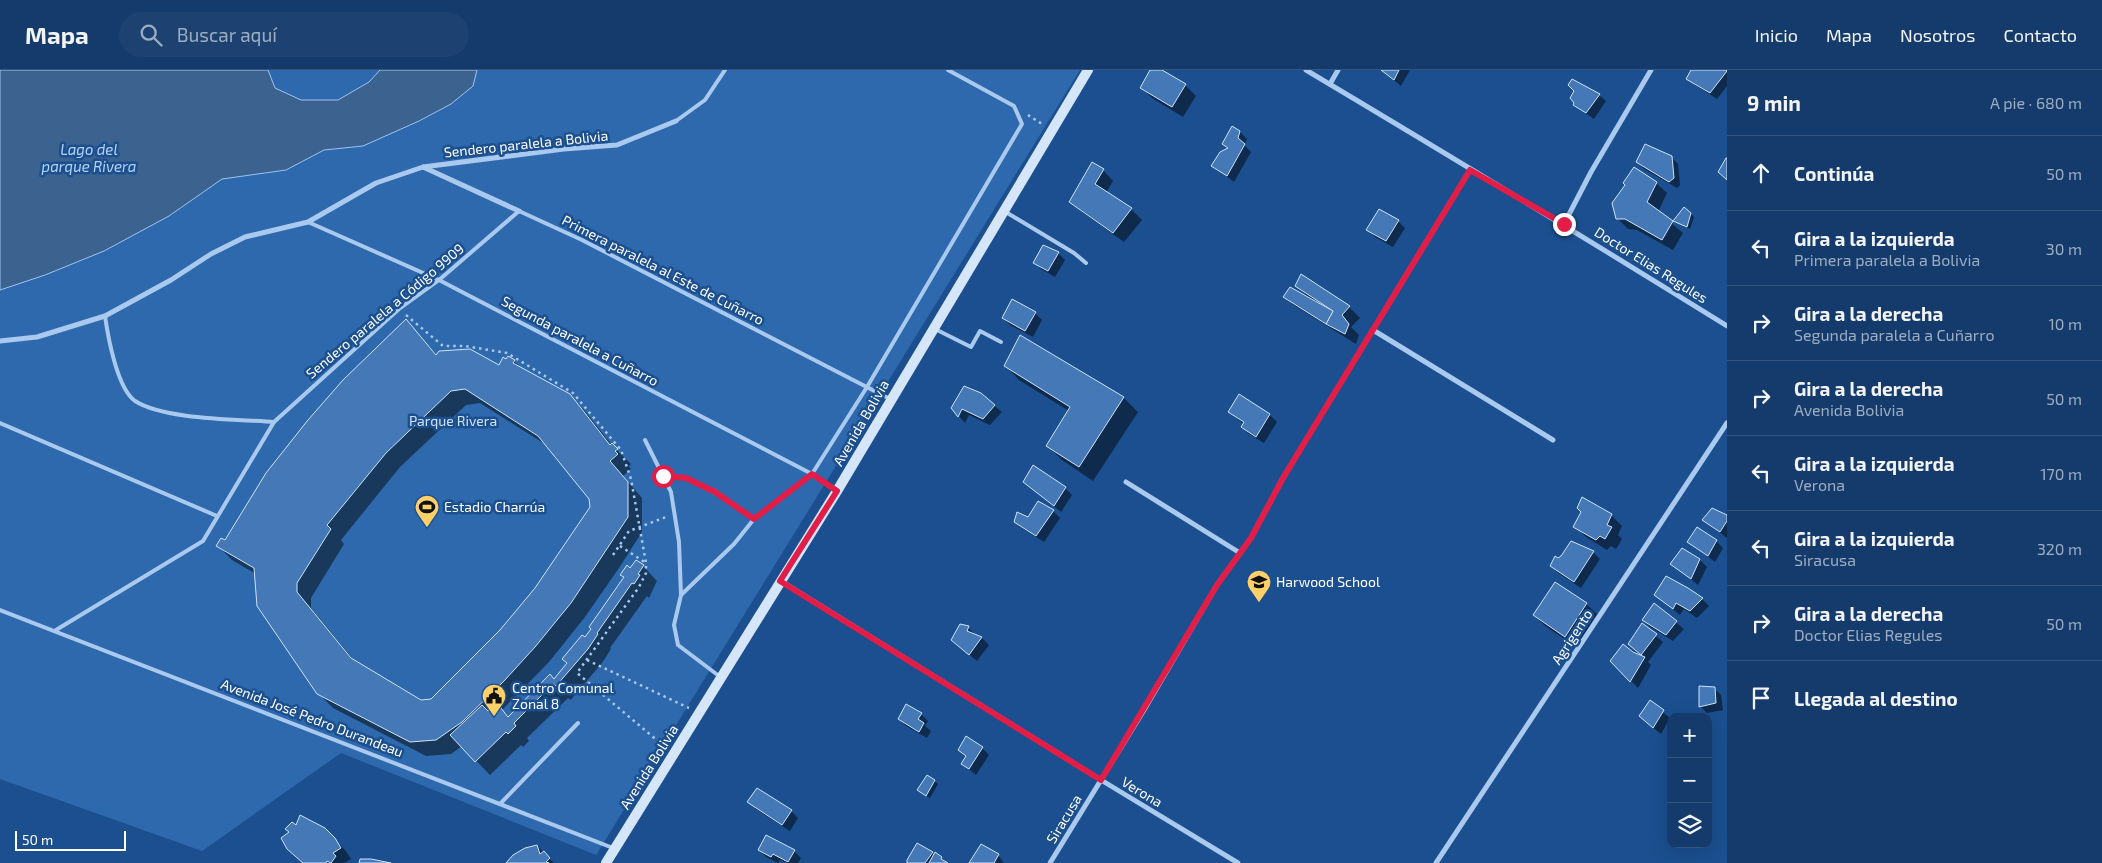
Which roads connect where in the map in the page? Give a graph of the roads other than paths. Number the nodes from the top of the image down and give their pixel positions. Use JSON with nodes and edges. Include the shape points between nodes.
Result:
{"nodes":[{"id":1,"x":725,"y":70,"type":"edge"},
{"id":2,"x":948,"y":70,"type":"edge"},
{"id":3,"x":1088,"y":70,"type":"edge"},
{"id":4,"x":1306,"y":70,"type":"edge"},
{"id":5,"x":1338,"y":70,"type":"edge"},
{"id":6,"x":1651,"y":70,"type":"edge"},
{"id":7,"x":1330,"y":84,"type":"junction"},
{"id":8,"x":676,"y":120,"type":"joint"},
{"id":9,"x":422,"y":167,"type":"junction"},
{"id":10,"x":1470,"y":170,"type":"junction"},
{"id":11,"x":1004,"y":210,"type":"junction"},
{"id":12,"x":519,"y":211,"type":"junction"},
{"id":13,"x":308,"y":222,"type":"junction"},
{"id":14,"x":1564,"y":224,"type":"junction"},
{"id":15,"x":1086,"y":264,"type":"dead end"},
{"id":16,"x":439,"y":280,"type":"junction"},
{"id":17,"x":105,"y":316,"type":"junction"},
{"id":18,"x":1727,"y":326,"type":"edge"},
{"id":19,"x":933,"y":328,"type":"junction"},
{"id":20,"x":1373,"y":330,"type":"junction"},
{"id":21,"x":0,"y":341,"type":"edge"},
{"id":22,"x":1001,"y":342,"type":"dead end"},
{"id":23,"x":867,"y":387,"type":"junction"},
{"id":24,"x":890,"y":400,"type":"junction"},
{"id":25,"x":274,"y":422,"type":"junction"},
{"id":26,"x":0,"y":423,"type":"edge"},
{"id":27,"x":1727,"y":423,"type":"edge"},
{"id":28,"x":645,"y":440,"type":"dead end"},
{"id":29,"x":1553,"y":440,"type":"dead end"},
{"id":30,"x":812,"y":474,"type":"junction"},
{"id":31,"x":663,"y":476,"type":"junction"},
{"id":32,"x":1126,"y":482,"type":"dead end"},
{"id":33,"x":837,"y":491,"type":"junction"},
{"id":34,"x":217,"y":516,"type":"junction"},
{"id":35,"x":754,"y":519,"type":"junction"},
{"id":36,"x":1240,"y":553,"type":"junction"},
{"id":37,"x":780,"y":581,"type":"junction"},
{"id":38,"x":681,"y":595,"type":"junction"},
{"id":39,"x":0,"y":610,"type":"edge"},
{"id":40,"x":56,"y":630,"type":"junction"},
{"id":41,"x":721,"y":678,"type":"junction"},
{"id":42,"x":578,"y":723,"type":"dead end"},
{"id":43,"x":1101,"y":780,"type":"junction"},
{"id":44,"x":500,"y":804,"type":"junction"},
{"id":45,"x":615,"y":848,"type":"junction"},
{"id":46,"x":606,"y":863,"type":"edge"},
{"id":47,"x":1050,"y":863,"type":"edge"},
{"id":48,"x":1238,"y":863,"type":"edge"},
{"id":49,"x":1436,"y":863,"type":"edge"}],
"edges":[{"from":1,"to":8,"type":"lane","name":"Sendero paralela a Bolivia","via":[[705,100]]},
{"from":2,"to":23,"type":"lane","via":[[1014,106],[1022,124]]},
{"from":3,"to":11,"type":"street","name":"Avenida Bolivia"},
{"from":4,"to":7,"type":"street","name":"Doctor Elias Regules"},
{"from":5,"to":7,"type":"street"},
{"from":6,"to":14,"type":"street"},
{"from":7,"to":10,"type":"street","name":"Doctor Elias Regules"},
{"from":8,"to":9,"type":"street","name":"Sendero paralela a Bolivia","via":[[617,145]]},
{"from":9,"to":12,"type":"street","name":"Primera paralela al Este de Cuñarro"},
{"from":9,"to":13,"type":"street","name":"Sendero paralela a Bolivia","via":[[376,183]]},
{"from":10,"to":14,"type":"street","name":"Doctor Elias Regules"},
{"from":10,"to":20,"type":"street","name":"Siracusa"},
{"from":11,"to":15,"type":"lane","via":[[1074,253]]},
{"from":11,"to":19,"type":"street","name":"Avenida Bolivia"},
{"from":12,"to":16,"type":"lane","name":"Sendero paralela a Código 9909"},
{"from":12,"to":23,"type":"lane","name":"Primera paralela al Este de Cuñarro","via":[[582,240]]},
{"from":13,"to":16,"type":"lane","name":"Segunda paralela a Cuñarro"},
{"from":13,"to":17,"type":"street","name":"Sendero paralela a Bolivia","via":[[245,237]]},
{"from":14,"to":18,"type":"street","name":"Doctor Elias Regules"},
{"from":16,"to":25,"type":"lane","name":"Sendero paralela a Código 9909","via":[[400,309]]},
{"from":16,"to":30,"type":"lane","name":"Segunda paralela a Cuñarro"},
{"from":17,"to":21,"type":"street","name":"Sendero paralela a Bolivia","via":[[37,337]]},
{"from":17,"to":25,"type":"lane","via":[[120,379],[134,400],[168,414]]},
{"from":19,"to":22,"type":"lane","via":[[971,347],[980,331]]},
{"from":19,"to":24,"type":"street","name":"Avenida Bolivia"},
{"from":20,"to":29,"type":"street"},
{"from":20,"to":36,"type":"street","name":"Siracusa"},
{"from":23,"to":24,"type":"lane","name":"Primera paralela al Este de Cuñarro"},
{"from":23,"to":30,"type":"lane"},
{"from":24,"to":33,"type":"street","name":"Avenida Bolivia"},
{"from":25,"to":34,"type":"lane","name":"Sendero paralela a Código 9909"},
{"from":26,"to":34,"type":"lane"},
{"from":27,"to":49,"type":"street","name":"Agrigento"},
{"from":28,"to":31,"type":"lane"},
{"from":30,"to":33,"type":"lane","name":"Segunda paralela a Cuñarro"},
{"from":30,"to":35,"type":"lane"},
{"from":31,"to":35,"type":"lane","via":[[686,478],[700,484]]},
{"from":31,"to":38,"type":"lane","via":[[671,492],[675,514]]},
{"from":32,"to":36,"type":"street"},
{"from":33,"to":37,"type":"street","name":"Avenida Bolivia"},
{"from":34,"to":40,"type":"lane","name":"Sendero paralela a Código 9909","via":[[203,541]]},
{"from":35,"to":38,"type":"lane","via":[[734,544]]},
{"from":36,"to":43,"type":"street","name":"Siracusa","via":[[1217,585]]},
{"from":37,"to":41,"type":"street","name":"Avenida Bolivia"},
{"from":37,"to":43,"type":"street","name":"Verona"},
{"from":38,"to":41,"type":"lane","via":[[674,625],[678,645]]},
{"from":39,"to":40,"type":"lane","name":"Avenida José Pedro Durandeau"},
{"from":40,"to":44,"type":"lane","name":"Avenida José Pedro Durandeau"},
{"from":41,"to":45,"type":"street","name":"Avenida Bolivia"},
{"from":42,"to":44,"type":"lane"},
{"from":43,"to":47,"type":"street","name":"Siracusa"},
{"from":43,"to":48,"type":"street","name":"Verona"},
{"from":44,"to":45,"type":"lane","name":"Avenida José Pedro Durandeau"},
{"from":45,"to":46,"type":"street","name":"Avenida Bolivia"}]}
